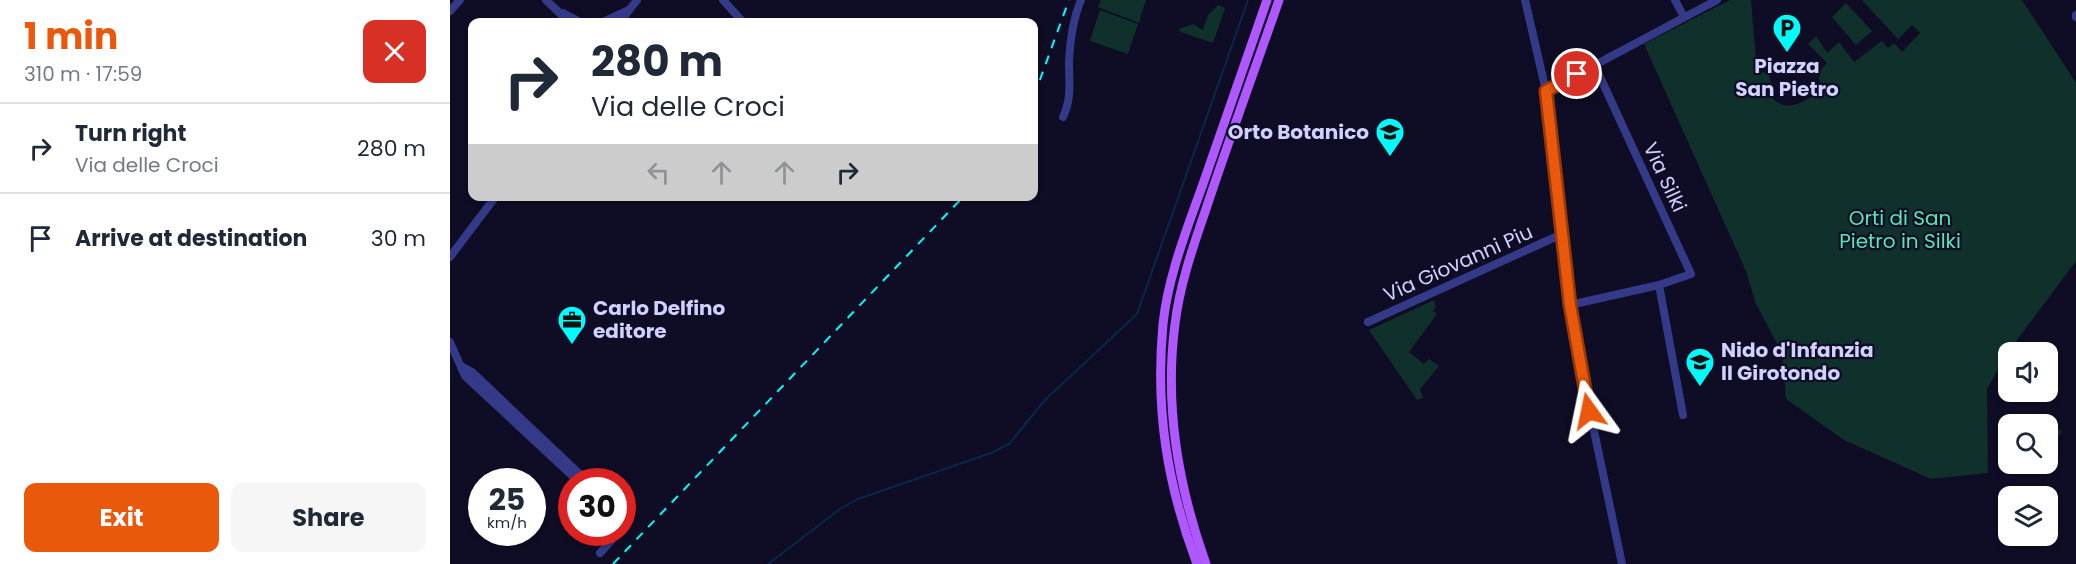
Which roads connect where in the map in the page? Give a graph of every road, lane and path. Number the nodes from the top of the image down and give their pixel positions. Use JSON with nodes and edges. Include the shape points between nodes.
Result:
{"nodes":[{"id":1,"x":460,"y":0,"type":"edge"},
{"id":2,"x":546,"y":0,"type":"edge"},
{"id":3,"x":637,"y":0,"type":"edge"},
{"id":4,"x":723,"y":0,"type":"edge"},
{"id":5,"x":1081,"y":0,"type":"edge"},
{"id":6,"x":1267,"y":0,"type":"edge"},
{"id":7,"x":1279,"y":0,"type":"edge"},
{"id":8,"x":1526,"y":0,"type":"edge"},
{"id":9,"x":1675,"y":0,"type":"edge"},
{"id":10,"x":1717,"y":0,"type":"edge"},
{"id":11,"x":629,"y":10,"type":"junction"},
{"id":12,"x":450,"y":11,"type":"edge"},
{"id":13,"x":559,"y":11,"type":"junction"},
{"id":14,"x":1684,"y":17,"type":"junction"},
{"id":15,"x":565,"y":18,"type":"edge"},
{"id":16,"x":572,"y":18,"type":"edge"},
{"id":17,"x":612,"y":18,"type":"edge"},
{"id":18,"x":623,"y":18,"type":"edge"},
{"id":19,"x":739,"y":18,"type":"edge"},
{"id":20,"x":1594,"y":64,"type":"junction"},
{"id":21,"x":1546,"y":91,"type":"junction"},
{"id":22,"x":1063,"y":117,"type":"dead end"},
{"id":23,"x":492,"y":201,"type":"edge"},
{"id":24,"x":1562,"y":234,"type":"junction"},
{"id":25,"x":450,"y":257,"type":"edge"},
{"id":26,"x":1659,"y":285,"type":"junction"},
{"id":27,"x":1570,"y":305,"type":"junction"},
{"id":28,"x":1368,"y":322,"type":"dead end"},
{"id":29,"x":450,"y":342,"type":"edge"},
{"id":30,"x":453,"y":356,"type":"edge"},
{"id":31,"x":460,"y":365,"type":"junction"},
{"id":32,"x":1683,"y":415,"type":"dead end"},
{"id":33,"x":564,"y":468,"type":"edge"},
{"id":34,"x":573,"y":468,"type":"edge"},
{"id":35,"x":606,"y":546,"type":"edge"},
{"id":36,"x":600,"y":553,"type":"dead end"},
{"id":37,"x":1197,"y":564,"type":"edge"},
{"id":38,"x":1206,"y":564,"type":"edge"},
{"id":39,"x":1622,"y":564,"type":"edge"}],
"edges":[{"from":1,"to":12,"type":"street"},
{"from":2,"to":13,"type":"street"},
{"from":3,"to":11,"type":"street"},
{"from":4,"to":19,"type":"street"},
{"from":5,"to":22,"type":"street","via":[[1073,26],[1070,101]]},
{"from":6,"to":37,"type":"main road","via":[[1191,218],[1163,322],[1162,436],[1180,518]]},
{"from":7,"to":38,"type":"main road","via":[[1188,265],[1175,323],[1171,381],[1177,462]]},
{"from":8,"to":21,"type":"street"},
{"from":9,"to":14,"type":"street"},
{"from":10,"to":14,"type":"street"},
{"from":11,"to":17,"type":"street"},
{"from":11,"to":18,"type":"street"},
{"from":13,"to":15,"type":"street"},
{"from":13,"to":16,"type":"street"},
{"from":14,"to":20,"type":"street"},
{"from":20,"to":21,"type":"street"},
{"from":20,"to":26,"type":"street","name":"Via Silki","via":[[1691,274]]},
{"from":21,"to":24,"type":"street"},
{"from":23,"to":25,"type":"street"},
{"from":24,"to":27,"type":"street"},
{"from":24,"to":28,"type":"street","name":"Via Giovanni Piu"},
{"from":26,"to":27,"type":"street","name":"Via Silki"},
{"from":26,"to":32,"type":"street"},
{"from":27,"to":39,"type":"street"},
{"from":29,"to":30,"type":"street"},
{"from":30,"to":31,"type":"street"},
{"from":31,"to":33,"type":"street","via":[[465,376]]},
{"from":31,"to":34,"type":"street"},
{"from":35,"to":36,"type":"street"}]}
